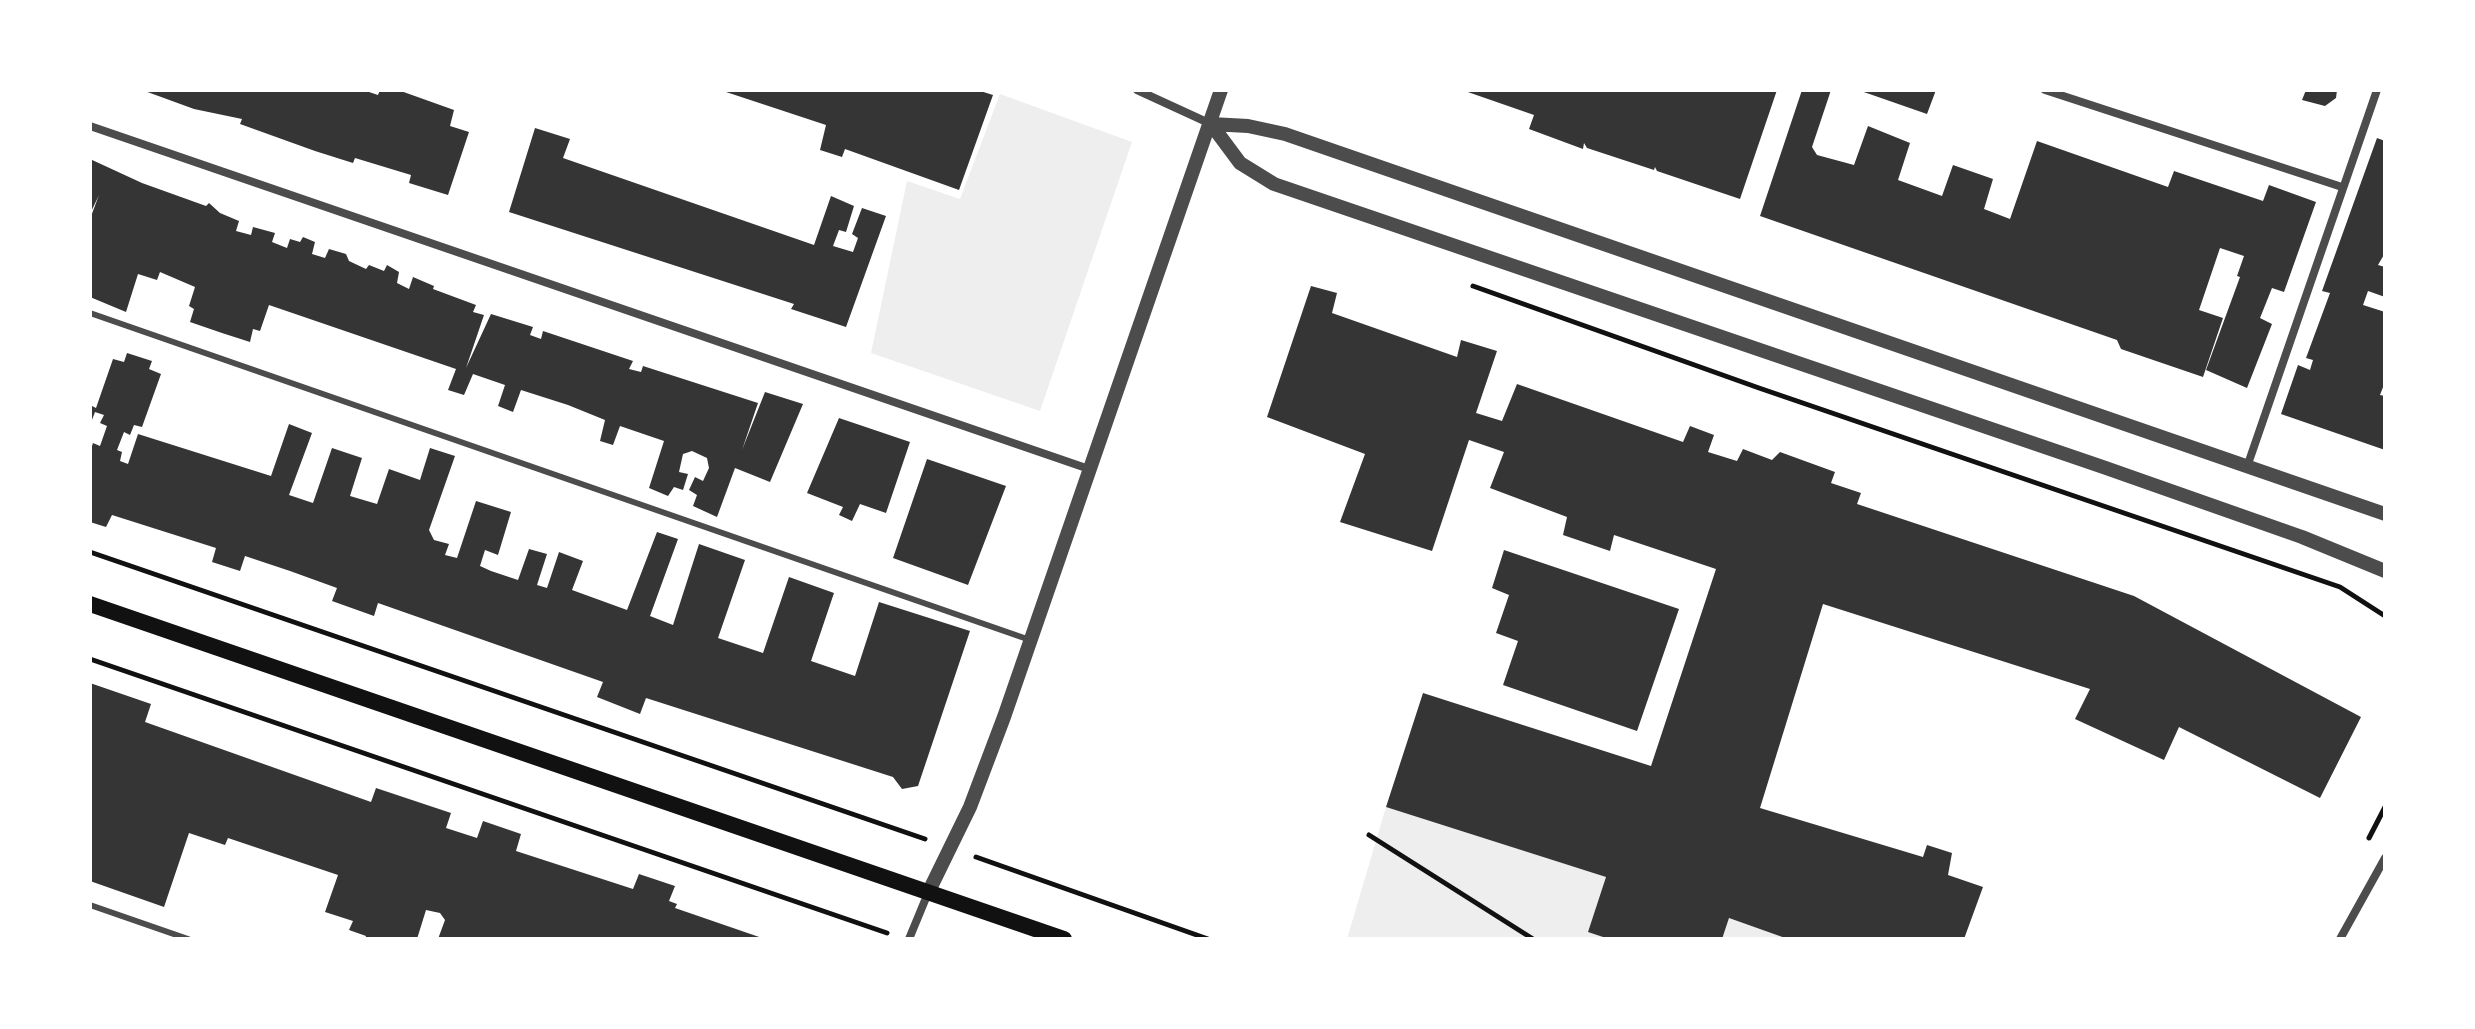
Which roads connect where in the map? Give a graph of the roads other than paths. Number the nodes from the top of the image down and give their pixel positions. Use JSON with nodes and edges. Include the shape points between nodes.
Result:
{"nodes":[{"id":1,"x":1137,"y":90,"type":"edge"},
{"id":2,"x":1221,"y":90,"type":"edge"},
{"id":3,"x":2045,"y":90,"type":"edge"},
{"id":4,"x":2377,"y":90,"type":"edge"},
{"id":5,"x":1211,"y":124,"type":"junction"},
{"id":6,"x":90,"y":126,"type":"edge"},
{"id":7,"x":2342,"y":187,"type":"junction"},
{"id":8,"x":90,"y":313,"type":"edge"},
{"id":9,"x":2248,"y":464,"type":"junction"},
{"id":10,"x":1089,"y":469,"type":"junction"},
{"id":11,"x":2385,"y":514,"type":"edge"},
{"id":12,"x":2385,"y":571,"type":"edge"},
{"id":13,"x":90,"y":604,"type":"edge"},
{"id":14,"x":1030,"y":640,"type":"junction"},
{"id":15,"x":2385,"y":858,"type":"edge"},
{"id":16,"x":928,"y":893,"type":"junction"},
{"id":17,"x":90,"y":905,"type":"edge"},
{"id":18,"x":188,"y":939,"type":"edge"},
{"id":19,"x":909,"y":939,"type":"edge"},
{"id":20,"x":1064,"y":939,"type":"edge"},
{"id":21,"x":2340,"y":939,"type":"edge"}],
"edges":[{"from":1,"to":5,"type":"street"},
{"from":2,"to":5,"type":"street"},
{"from":3,"to":7,"type":"street"},
{"from":4,"to":7,"type":"street"},
{"from":5,"to":9,"type":"street","via":[[1285,134]]},
{"from":5,"to":10,"type":"street"},
{"from":5,"to":12,"type":"street","via":[[1240,163],[1274,184],[2131,477]]},
{"from":6,"to":10,"type":"street"},
{"from":7,"to":9,"type":"street"},
{"from":8,"to":14,"type":"lane"},
{"from":9,"to":11,"type":"street"},
{"from":10,"to":14,"type":"street"},
{"from":13,"to":16,"type":"main road"},
{"from":14,"to":16,"type":"street","via":[[970,807]]},
{"from":15,"to":21,"type":"street"},
{"from":16,"to":19,"type":"street"},
{"from":16,"to":20,"type":"main road"},
{"from":17,"to":18,"type":"lane"}]}
